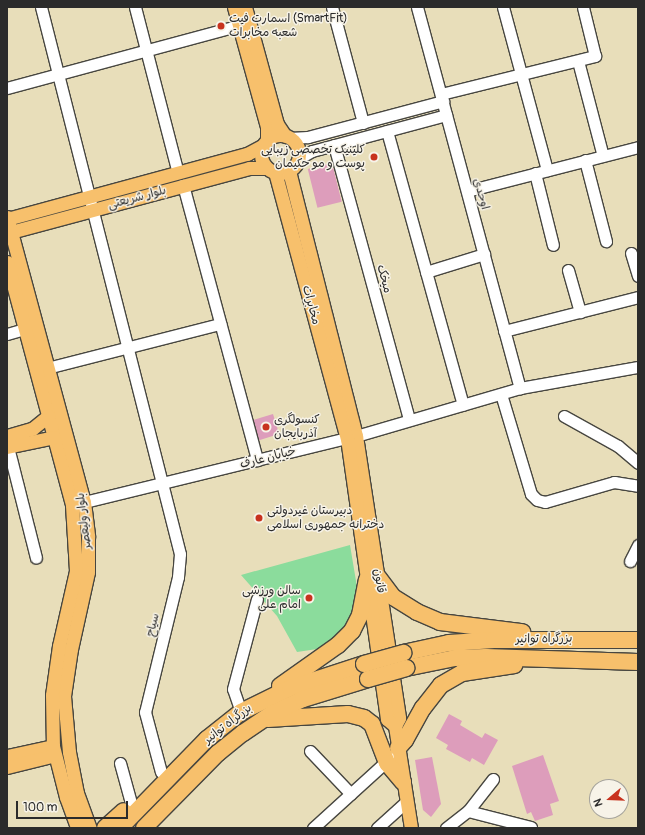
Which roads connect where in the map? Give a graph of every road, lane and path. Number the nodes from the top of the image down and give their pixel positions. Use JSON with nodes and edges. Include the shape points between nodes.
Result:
{"nodes":[{"id":1,"x":41,"y":7,"type":"edge"},
{"id":2,"x":135,"y":7,"type":"edge"},
{"id":3,"x":234,"y":7,"type":"edge"},
{"id":4,"x":245,"y":7,"type":"edge"},
{"id":5,"x":332,"y":7,"type":"edge"},
{"id":6,"x":417,"y":7,"type":"edge"},
{"id":7,"x":503,"y":7,"type":"edge"},
{"id":8,"x":582,"y":7,"type":"edge"},
{"id":9,"x":240,"y":25,"type":"junction"},
{"id":10,"x":146,"y":51,"type":"junction"},
{"id":11,"x":578,"y":61,"type":"junction"},
{"id":12,"x":58,"y":74,"type":"junction"},
{"id":13,"x":521,"y":74,"type":"junction"},
{"id":14,"x":7,"y":88,"type":"edge"},
{"id":15,"x":442,"y":98,"type":"junction"},
{"id":16,"x":446,"y":115,"type":"junction"},
{"id":17,"x":363,"y":123,"type":"junction"},
{"id":18,"x":387,"y":130,"type":"junction"},
{"id":19,"x":287,"y":137,"type":"junction"},
{"id":20,"x":265,"y":143,"type":"junction"},
{"id":21,"x":334,"y":145,"type":"junction"},
{"id":22,"x":638,"y":147,"type":"edge"},
{"id":23,"x":604,"y":156,"type":"junction"},
{"id":24,"x":298,"y":159,"type":"junction"},
{"id":25,"x":585,"y":160,"type":"junction"},
{"id":26,"x":271,"y":170,"type":"junction"},
{"id":27,"x":547,"y":170,"type":"junction"},
{"id":28,"x":289,"y":171,"type":"junction"},
{"id":29,"x":178,"y":172,"type":"junction"},
{"id":30,"x":534,"y":173,"type":"junction"},
{"id":31,"x":183,"y":185,"type":"junction"},
{"id":32,"x":467,"y":191,"type":"junction"},
{"id":33,"x":88,"y":196,"type":"junction"},
{"id":34,"x":92,"y":210,"type":"junction"},
{"id":35,"x":7,"y":218,"type":"edge"},
{"id":36,"x":9,"y":232,"type":"edge"},
{"id":37,"x":606,"y":240,"type":"dead end"},
{"id":38,"x":553,"y":245,"type":"dead end"},
{"id":39,"x":631,"y":253,"type":"dead end"},
{"id":40,"x":484,"y":254,"type":"junction"},
{"id":41,"x":7,"y":262,"type":"edge"},
{"id":42,"x":568,"y":270,"type":"dead end"},
{"id":43,"x":426,"y":272,"type":"junction"},
{"id":44,"x":638,"y":276,"type":"edge"},
{"id":45,"x":638,"y":297,"type":"edge"},
{"id":46,"x":580,"y":312,"type":"junction"},
{"id":47,"x":220,"y":324,"type":"junction"},
{"id":48,"x":25,"y":329,"type":"junction"},
{"id":49,"x":504,"y":330,"type":"junction"},
{"id":50,"x":7,"y":334,"type":"edge"},
{"id":51,"x":36,"y":347,"type":"junction"},
{"id":52,"x":126,"y":348,"type":"junction"},
{"id":53,"x":638,"y":367,"type":"edge"},
{"id":54,"x":48,"y":368,"type":"junction"},
{"id":55,"x":520,"y":388,"type":"junction"},
{"id":56,"x":501,"y":394,"type":"junction"},
{"id":57,"x":463,"y":405,"type":"junction"},
{"id":58,"x":48,"y":416,"type":"junction"},
{"id":59,"x":564,"y":416,"type":"dead end"},
{"id":60,"x":408,"y":420,"type":"junction"},
{"id":61,"x":54,"y":437,"type":"junction"},
{"id":62,"x":351,"y":437,"type":"junction"},
{"id":63,"x":7,"y":443,"type":"edge"},
{"id":64,"x":257,"y":460,"type":"junction"},
{"id":65,"x":638,"y":463,"type":"edge"},
{"id":66,"x":161,"y":484,"type":"junction"},
{"id":67,"x":638,"y":486,"type":"edge"},
{"id":68,"x":84,"y":502,"type":"junction"},
{"id":69,"x":638,"y":545,"type":"edge"},
{"id":70,"x":36,"y":558,"type":"dead end"},
{"id":71,"x":630,"y":561,"type":"dead end"},
{"id":72,"x":373,"y":578,"type":"junction"},
{"id":73,"x":256,"y":599,"type":"dead end"},
{"id":74,"x":553,"y":639,"type":"junction"},
{"id":75,"x":638,"y":640,"type":"edge"},
{"id":76,"x":548,"y":659,"type":"junction"},
{"id":77,"x":405,"y":660,"type":"junction"},
{"id":78,"x":638,"y":662,"type":"edge"},
{"id":79,"x":61,"y":672,"type":"junction"},
{"id":80,"x":366,"y":672,"type":"junction"},
{"id":81,"x":257,"y":702,"type":"junction"},
{"id":82,"x":241,"y":712,"type":"junction"},
{"id":83,"x":263,"y":720,"type":"junction"},
{"id":84,"x":242,"y":733,"type":"junction"},
{"id":85,"x":398,"y":748,"type":"junction"},
{"id":86,"x":54,"y":750,"type":"junction"},
{"id":87,"x":310,"y":751,"type":"dead end"},
{"id":88,"x":7,"y":756,"type":"edge"},
{"id":89,"x":120,"y":762,"type":"dead end"},
{"id":90,"x":386,"y":763,"type":"junction"},
{"id":91,"x":7,"y":767,"type":"edge"},
{"id":92,"x":161,"y":772,"type":"junction"},
{"id":93,"x":493,"y":779,"type":"dead end"},
{"id":94,"x":403,"y":782,"type":"junction"},
{"id":95,"x":351,"y":794,"type":"junction"},
{"id":96,"x":406,"y":802,"type":"junction"},
{"id":97,"x":131,"y":803,"type":"junction"},
{"id":98,"x":468,"y":811,"type":"junction"},
{"id":99,"x":112,"y":827,"type":"edge"},
{"id":100,"x":531,"y":827,"type":"dead end"},
{"id":101,"x":77,"y":828,"type":"edge"},
{"id":102,"x":90,"y":828,"type":"edge"},
{"id":103,"x":144,"y":828,"type":"edge"},
{"id":104,"x":159,"y":828,"type":"edge"},
{"id":105,"x":313,"y":828,"type":"edge"},
{"id":106,"x":377,"y":828,"type":"edge"},
{"id":107,"x":411,"y":828,"type":"edge"},
{"id":108,"x":446,"y":828,"type":"edge"}],
"edges":[{"from":1,"to":12,"type":"street","name":"سیاح"},
{"from":2,"to":10,"type":"street"},
{"from":3,"to":9,"type":"main road"},
{"from":4,"to":19,"type":"main road","via":[[277,124]]},
{"from":5,"to":17,"type":"street"},
{"from":6,"to":15,"type":"street","name":"اوحدی"},
{"from":7,"to":13,"type":"street"},
{"from":8,"to":11,"type":"street","via":[[595,56]]},
{"from":9,"to":10,"type":"street"},
{"from":9,"to":20,"type":"main road","via":[[267,127]]},
{"from":10,"to":12,"type":"street"},
{"from":10,"to":29,"type":"street"},
{"from":11,"to":13,"type":"street"},
{"from":11,"to":23,"type":"street"},
{"from":12,"to":14,"type":"street"},
{"from":12,"to":33,"type":"street","name":"سیاح"},
{"from":13,"to":15,"type":"street"},
{"from":13,"to":27,"type":"street"},
{"from":15,"to":16,"type":"street","name":"اوحدی"},
{"from":15,"to":17,"type":"street"},
{"from":16,"to":18,"type":"street"},
{"from":16,"to":32,"type":"street","name":"اوحدی"},
{"from":17,"to":19,"type":"street","via":[[308,137]]},
{"from":18,"to":21,"type":"street"},
{"from":18,"to":43,"type":"street"},
{"from":19,"to":20,"type":"main road","via":[[275,136]]},
{"from":19,"to":24,"type":"main road","via":[[298,150]]},
{"from":20,"to":26,"type":"main road","via":[[262,159]]},
{"from":20,"to":29,"type":"main road","name":"بلوار شریعتى","via":[[246,154]]},
{"from":21,"to":24,"type":"street","via":[[312,151]]},
{"from":21,"to":60,"type":"street","name":"میخک"},
{"from":22,"to":23,"type":"street"},
{"from":23,"to":25,"type":"street"},
{"from":24,"to":28,"type":"main road"},
{"from":25,"to":27,"type":"street"},
{"from":25,"to":37,"type":"street"},
{"from":26,"to":28,"type":"main road"},
{"from":26,"to":31,"type":"main road","name":"بلوار شریعتى","via":[[249,168]]},
{"from":26,"to":62,"type":"main road","name":"مخابرات"},
{"from":27,"to":30,"type":"street"},
{"from":28,"to":62,"type":"main road","name":"مخابرات"},
{"from":29,"to":33,"type":"main road","name":"بلوار شریعتى"},
{"from":30,"to":32,"type":"street"},
{"from":30,"to":38,"type":"street"},
{"from":31,"to":34,"type":"main road","name":"بلوار شریعتى"},
{"from":31,"to":47,"type":"street"},
{"from":32,"to":40,"type":"street","name":"اوحدی"},
{"from":33,"to":34,"type":"street","name":"سیاح"},
{"from":33,"to":35,"type":"main road","name":"بلوار شریعتى"},
{"from":34,"to":36,"type":"main road","name":"بلوار شریعتى"},
{"from":34,"to":52,"type":"street","name":"سیاح"},
{"from":35,"to":36,"type":"main road","name":"بلوار ولیعصر"},
{"from":36,"to":51,"type":"main road","name":"بلوار ولیعصر"},
{"from":39,"to":44,"type":"street"},
{"from":40,"to":43,"type":"street"},
{"from":40,"to":49,"type":"street","name":"اوحدی"},
{"from":41,"to":48,"type":"main road","name":"بلوار ولیعصر"},
{"from":42,"to":46,"type":"street"},
{"from":43,"to":57,"type":"street"},
{"from":45,"to":46,"type":"street"},
{"from":46,"to":49,"type":"street"},
{"from":47,"to":52,"type":"street"},
{"from":47,"to":64,"type":"street"},
{"from":48,"to":50,"type":"street"},
{"from":48,"to":51,"type":"main road","name":"بلوار ولیعصر"},
{"from":49,"to":55,"type":"street","name":"اوحدی"},
{"from":51,"to":54,"type":"main road","name":"بلوار ولیعصر"},
{"from":51,"to":58,"type":"main road","name":"بلوار ولیعصر"},
{"from":52,"to":54,"type":"street"},
{"from":52,"to":66,"type":"street","name":"سیاح"},
{"from":53,"to":55,"type":"street","name":"خیابان عارف"},
{"from":54,"to":68,"type":"main road","name":"بلوار ولیعصر"},
{"from":55,"to":56,"type":"street","name":"خیابان عارف"},
{"from":56,"to":57,"type":"street","name":"خیابان عارف"},
{"from":56,"to":67,"type":"street","via":[[531,494],[537,500],[545,502],[614,482]]},
{"from":57,"to":60,"type":"street","name":"خیابان عارف"},
{"from":58,"to":61,"type":"main road","name":"بلوار ولیعصر"},
{"from":58,"to":63,"type":"main road","via":[[32,429]]},
{"from":59,"to":65,"type":"street","via":[[618,446]]},
{"from":60,"to":62,"type":"street","name":"خیابان عارف"},
{"from":61,"to":63,"type":"main road"},
{"from":61,"to":79,"type":"main road","name":"بلوار ولیعصر","via":[[72,505],[76,538],[76,571]]},
{"from":62,"to":64,"type":"street","name":"خیابان عارف"},
{"from":62,"to":72,"type":"main road","name":"قانون"},
{"from":63,"to":70,"type":"street"},
{"from":64,"to":66,"type":"street","name":"خیابان عارف"},
{"from":66,"to":68,"type":"street","name":"خیابان عارف"},
{"from":66,"to":92,"type":"street","name":"سیاح","via":[[180,554],[178,577],[145,712]]},
{"from":68,"to":79,"type":"main road","name":"بلوار ولیعصر","via":[[88,572]]},
{"from":69,"to":71,"type":"street"},
{"from":72,"to":74,"type":"highway","via":[[393,597],[440,622],[465,627],[513,630]]},
{"from":72,"to":81,"type":"highway","via":[[360,615],[352,630],[338,645]]},
{"from":72,"to":85,"type":"main road","name":"قانون","via":[[387,719],[395,726]]},
{"from":73,"to":82,"type":"street","via":[[234,689]]},
{"from":74,"to":75,"type":"highway","name":"بزرگراه توانیر"},
{"from":74,"to":77,"type":"highway","name":"بزرگراه توانیر","via":[[449,643]]},
{"from":76,"to":77,"type":"highway","name":"بزرگراه توانیر"},
{"from":76,"to":78,"type":"highway","name":"بزرگراه توانیر"},
{"from":76,"to":85,"type":"highway","via":[[462,673],[441,685],[423,708],[406,740]]},
{"from":77,"to":80,"type":"highway","bridge":true},
{"from":79,"to":86,"type":"main road","name":"بلوار ولیعصر","via":[[52,695]]},
{"from":79,"to":102,"type":"main road","name":"بلوار ولیعصر","via":[[69,752],[77,793]]},
{"from":80,"to":81,"type":"highway","name":"بزرگراه توانیر","via":[[290,688]]},
{"from":80,"to":83,"type":"highway","name":"بزرگراه توانیر","via":[[302,699]]},
{"from":81,"to":82,"type":"highway","name":"بزرگراه توانیر"},
{"from":82,"to":92,"type":"highway","via":[[212,724],[196,736]]},
{"from":82,"to":99,"type":"highway","name":"بزرگراه توانیر","via":[[207,739]]},
{"from":83,"to":84,"type":"highway","name":"بزرگراه توانیر"},
{"from":83,"to":90,"type":"highway","via":[[348,714],[364,718],[372,724]]},
{"from":84,"to":103,"type":"highway","name":"بزرگراه توانیر","via":[[218,753]]},
{"from":84,"to":104,"type":"highway","via":[[223,762]]},
{"from":85,"to":90,"type":"street"},
{"from":85,"to":94,"type":"main road","name":"قانون"},
{"from":86,"to":88,"type":"main road"},
{"from":86,"to":91,"type":"main road"},
{"from":86,"to":101,"type":"main road","name":"بلوار ولیعصر"},
{"from":87,"to":95,"type":"street"},
{"from":89,"to":97,"type":"street"},
{"from":90,"to":94,"type":"highway"},
{"from":90,"to":95,"type":"street"},
{"from":92,"to":97,"type":"highway"},
{"from":93,"to":98,"type":"street"},
{"from":94,"to":96,"type":"main road","name":"قانون"},
{"from":95,"to":105,"type":"street"},
{"from":96,"to":106,"type":"street"},
{"from":96,"to":107,"type":"main road","name":"قانون"},
{"from":97,"to":99,"type":"highway"},
{"from":98,"to":100,"type":"street"},
{"from":98,"to":108,"type":"street"}]}
